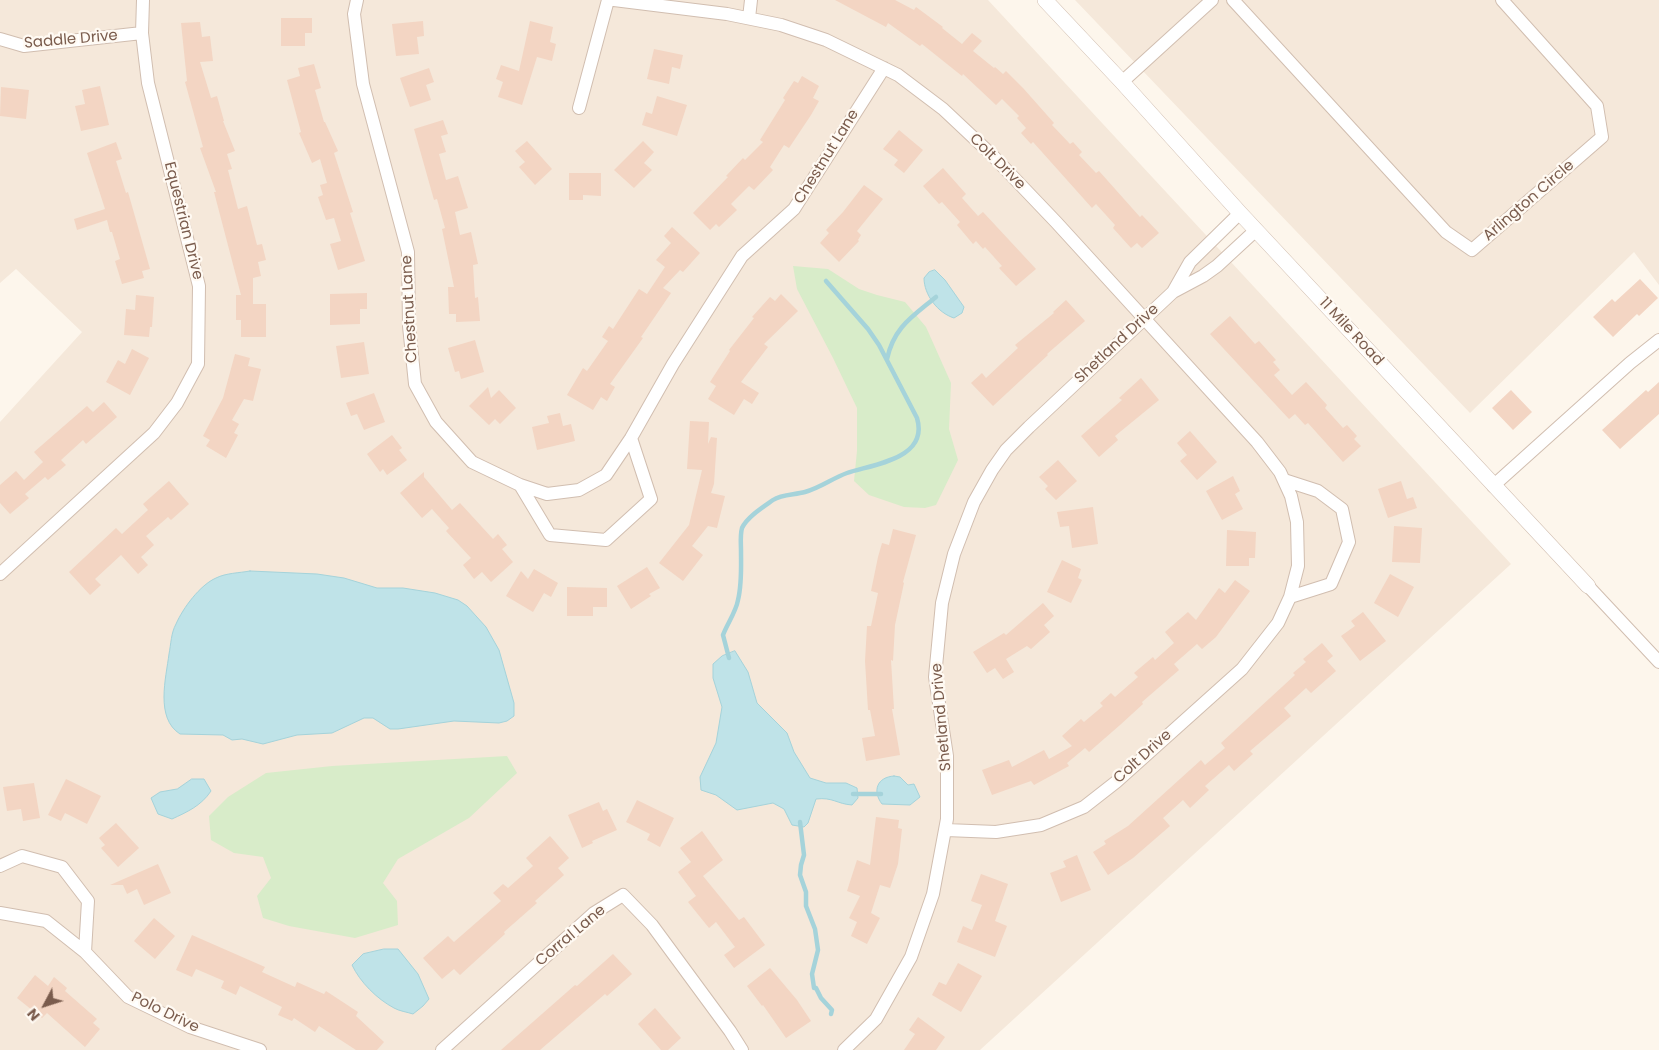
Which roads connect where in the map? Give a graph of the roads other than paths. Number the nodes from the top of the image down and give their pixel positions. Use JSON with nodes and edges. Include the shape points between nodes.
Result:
{"nodes":[{"id":1,"x":143,"y":0,"type":"edge"},
{"id":2,"x":357,"y":0,"type":"edge"},
{"id":3,"x":608,"y":0,"type":"edge"},
{"id":4,"x":614,"y":0,"type":"edge"},
{"id":5,"x":751,"y":0,"type":"edge"},
{"id":6,"x":1045,"y":0,"type":"edge"},
{"id":7,"x":1212,"y":0,"type":"edge"},
{"id":8,"x":1233,"y":0,"type":"edge"},
{"id":9,"x":1502,"y":0,"type":"edge"},
{"id":10,"x":749,"y":18,"type":"junction"},
{"id":11,"x":142,"y":33,"type":"junction"},
{"id":12,"x":0,"y":39,"type":"edge"},
{"id":13,"x":884,"y":68,"type":"junction"},
{"id":14,"x":1122,"y":82,"type":"junction"},
{"id":15,"x":578,"y":108,"type":"dead end"},
{"id":16,"x":1240,"y":213,"type":"junction"},
{"id":17,"x":1256,"y":230,"type":"junction"},
{"id":18,"x":1173,"y":292,"type":"junction"},
{"id":19,"x":1143,"y":319,"type":"junction"},
{"id":20,"x":1659,"y":340,"type":"edge"},
{"id":21,"x":630,"y":438,"type":"junction"},
{"id":22,"x":1284,"y":480,"type":"junction"},
{"id":23,"x":520,"y":486,"type":"junction"},
{"id":24,"x":1493,"y":486,"type":"junction"},
{"id":25,"x":0,"y":574,"type":"edge"},
{"id":26,"x":1588,"y":586,"type":"joint"},
{"id":27,"x":1290,"y":597,"type":"junction"},
{"id":28,"x":1659,"y":662,"type":"edge"},
{"id":29,"x":946,"y":830,"type":"junction"},
{"id":30,"x":0,"y":866,"type":"edge"},
{"id":31,"x":0,"y":913,"type":"edge"},
{"id":32,"x":85,"y":952,"type":"junction"},
{"id":33,"x":260,"y":1050,"type":"edge"},
{"id":34,"x":442,"y":1050,"type":"edge"},
{"id":35,"x":742,"y":1050,"type":"edge"},
{"id":36,"x":844,"y":1050,"type":"edge"}],
"edges":[{"from":1,"to":11,"type":"street","name":"Equestrian Drive"},
{"from":2,"to":23,"type":"street","name":"Chestnut Lane","via":[[354,14],[363,84],[408,252],[414,384],[436,422],[472,462]]},
{"from":3,"to":15,"type":"street"},
{"from":4,"to":10,"type":"street","name":"Colt Drive"},
{"from":5,"to":10,"type":"street"},
{"from":6,"to":14,"type":"street","name":"11 Mile Road"},
{"from":7,"to":14,"type":"street"},
{"from":8,"to":9,"type":"street","name":"Arlington Circle","via":[[1446,232],[1472,250],[1602,137],[1597,106]]},
{"from":10,"to":13,"type":"street","name":"Colt Drive","via":[[781,24],[826,40]]},
{"from":11,"to":12,"type":"street","name":"Saddle Drive","via":[[24,46]]},
{"from":11,"to":25,"type":"street","name":"Equestrian Drive","via":[[148,83],[199,286],[198,364],[154,433]]},
{"from":13,"to":19,"type":"street","name":"Colt Drive","via":[[943,109],[993,156]]},
{"from":13,"to":21,"type":"street","name":"Chestnut Lane","via":[[794,208],[742,256]]},
{"from":14,"to":16,"type":"street","name":"11 Mile Road"},
{"from":16,"to":17,"type":"street","name":"11 Mile Road"},
{"from":16,"to":18,"type":"street","name":"Shetland Drive","via":[[1190,262]]},
{"from":17,"to":18,"type":"street","name":"Shetland Drive","via":[[1217,266]]},
{"from":17,"to":24,"type":"street","name":"11 Mile Road"},
{"from":18,"to":19,"type":"street","name":"Shetland Drive"},
{"from":19,"to":22,"type":"street","name":"Colt Drive","via":[[1257,442]]},
{"from":19,"to":29,"type":"street","name":"Shetland Drive","via":[[1006,450],[974,502],[957,545],[942,603],[935,677],[947,756]]},
{"from":20,"to":24,"type":"street","via":[[1630,362]]},
{"from":21,"to":23,"type":"street","name":"Chestnut Lane","via":[[606,475],[579,490],[548,494]]},
{"from":21,"to":23,"type":"street","via":[[651,499],[606,540],[550,535]]},
{"from":22,"to":27,"type":"street","name":"Colt Drive","via":[[1297,522],[1298,566]]},
{"from":22,"to":27,"type":"street","via":[[1318,491],[1342,509],[1349,542],[1331,584]]},
{"from":24,"to":26,"type":"street","name":"11 Mile Road"},
{"from":26,"to":28,"type":"street","name":"11 Mile Road"},
{"from":27,"to":29,"type":"street","name":"Colt Drive","via":[[1278,623],[1242,669],[1084,807],[1042,825],[996,832]]},
{"from":29,"to":36,"type":"street","name":"Shetland Drive","via":[[933,894],[911,957],[876,1020]]},
{"from":30,"to":32,"type":"street","via":[[22,856],[62,866],[88,901]]},
{"from":31,"to":32,"type":"street","name":"Polo Drive","via":[[46,921]]},
{"from":32,"to":33,"type":"street","name":"Polo Drive","via":[[128,997],[190,1027]]},
{"from":34,"to":35,"type":"street","name":"Corral Lane","via":[[594,913],[623,895],[652,925]]}]}
